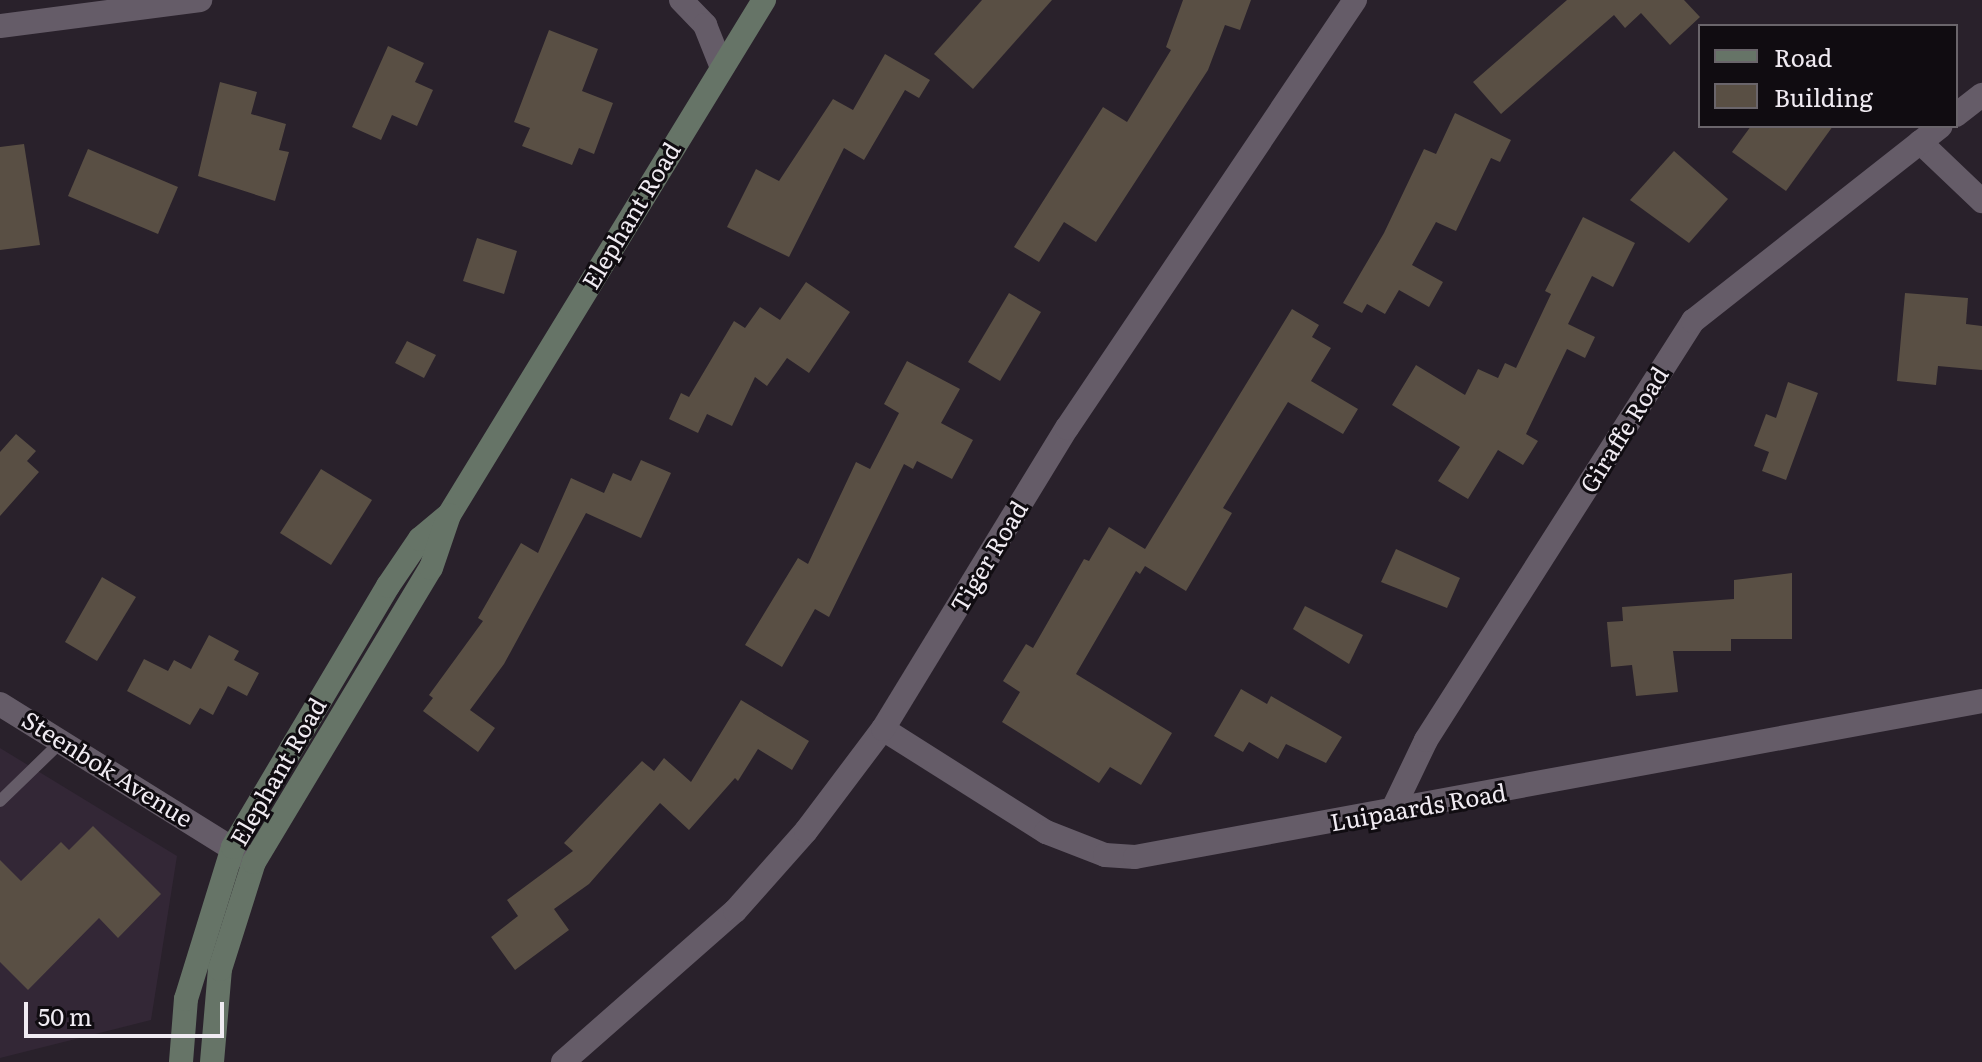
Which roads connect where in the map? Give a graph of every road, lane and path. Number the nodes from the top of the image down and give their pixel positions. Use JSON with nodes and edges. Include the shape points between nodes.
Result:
{"nodes":[{"id":1,"x":200,"y":0,"type":"edge"},
{"id":2,"x":681,"y":0,"type":"edge"},
{"id":3,"x":764,"y":0,"type":"edge"},
{"id":4,"x":1355,"y":0,"type":"edge"},
{"id":5,"x":90,"y":8,"type":"edge"},
{"id":6,"x":0,"y":26,"type":"edge"},
{"id":7,"x":721,"y":65,"type":"junction"},
{"id":8,"x":1982,"y":95,"type":"edge"},
{"id":9,"x":1958,"y":113,"type":"edge"},
{"id":10,"x":1938,"y":128,"type":"edge"},
{"id":11,"x":1920,"y":142,"type":"junction"},
{"id":12,"x":1982,"y":201,"type":"edge"},
{"id":13,"x":449,"y":515,"type":"junction"},
{"id":14,"x":388,"y":586,"type":"junction"},
{"id":15,"x":411,"y":600,"type":"junction"},
{"id":16,"x":1982,"y":701,"type":"edge"},
{"id":17,"x":0,"y":704,"type":"edge"},
{"id":18,"x":883,"y":729,"type":"junction"},
{"id":19,"x":64,"y":739,"type":"junction"},
{"id":20,"x":0,"y":801,"type":"edge"},
{"id":21,"x":1393,"y":809,"type":"junction"},
{"id":22,"x":233,"y":847,"type":"junction"},
{"id":23,"x":254,"y":862,"type":"junction"},
{"id":24,"x":181,"y":1062,"type":"edge"},
{"id":25,"x":212,"y":1062,"type":"edge"},
{"id":26,"x":563,"y":1062,"type":"edge"}],
"edges":[{"from":1,"to":5,"type":"street"},
{"from":2,"to":7,"type":"street","via":[[705,25]]},
{"from":3,"to":7,"type":"street","name":"Elephant Road"},
{"from":4,"to":18,"type":"street","name":"Tiger Road","via":[[1067,428]]},
{"from":5,"to":6,"type":"street"},
{"from":7,"to":13,"type":"street","name":"Elephant Road"},
{"from":8,"to":9,"type":"street"},
{"from":10,"to":11,"type":"street","name":"Giraffe Road"},
{"from":11,"to":12,"type":"street"},
{"from":11,"to":21,"type":"street","name":"Giraffe Road","via":[[1693,321],[1426,740]]},
{"from":13,"to":14,"type":"street","name":"Elephant Road","via":[[420,539]]},
{"from":13,"to":15,"type":"street","name":"Elephant Road","via":[[442,544]]},
{"from":14,"to":15,"type":"street"},
{"from":14,"to":22,"type":"street","name":"Elephant Road"},
{"from":15,"to":23,"type":"street","name":"Elephant Road"},
{"from":16,"to":21,"type":"street","name":"Luipaards Road"},
{"from":17,"to":19,"type":"street","name":"Steenbok Avenue"},
{"from":18,"to":21,"type":"street","name":"Luipaards Road","via":[[1046,832],[1105,855],[1174,851]]},
{"from":18,"to":26,"type":"street","name":"Tiger Road","via":[[806,831],[735,911]]},
{"from":19,"to":20,"type":"lane"},
{"from":19,"to":22,"type":"street","name":"Steenbok Avenue"},
{"from":22,"to":23,"type":"street","name":"Steenbok Avenue"},
{"from":22,"to":24,"type":"street","name":"Elephant Road","via":[[186,999]]},
{"from":23,"to":25,"type":"street","name":"Elephant Road","via":[[220,969]]}]}
